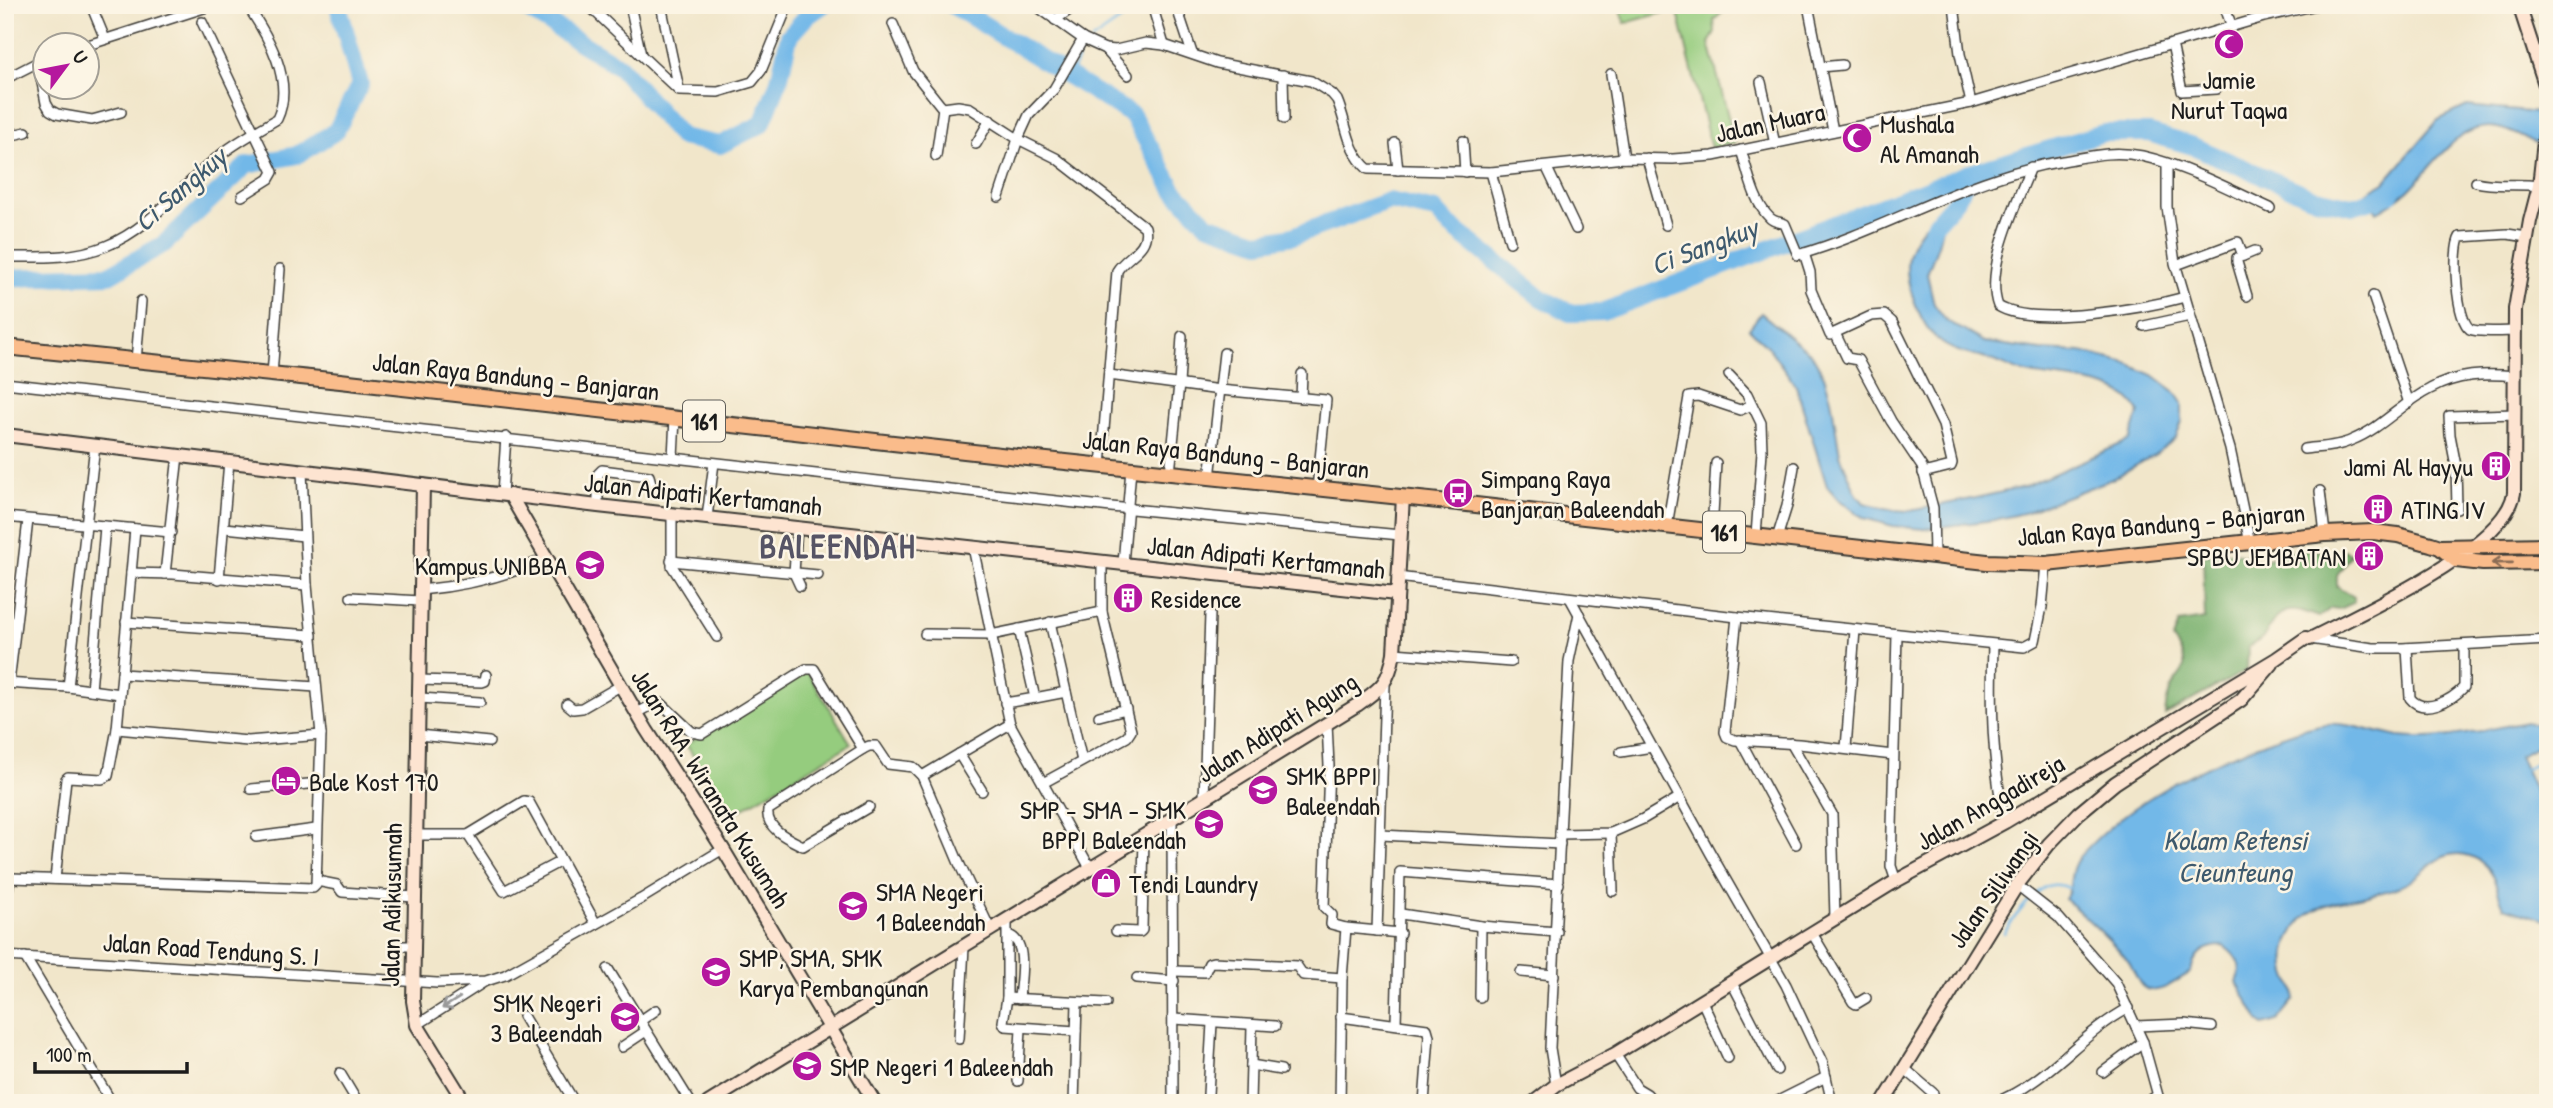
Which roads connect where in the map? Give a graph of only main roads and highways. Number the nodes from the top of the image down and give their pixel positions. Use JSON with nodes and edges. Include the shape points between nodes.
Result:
{"nodes":[{"id":1,"x":2519,"y":5,"type":"edge"},
{"id":2,"x":2548,"y":94,"type":"edge"},
{"id":3,"x":2548,"y":106,"type":"edge"},
{"id":4,"x":5,"y":347,"type":"edge"},
{"id":5,"x":5,"y":435,"type":"edge"},
{"id":6,"x":424,"y":485,"type":"junction"},
{"id":7,"x":506,"y":494,"type":"junction"},
{"id":8,"x":1403,"y":497,"type":"junction"},
{"id":9,"x":2548,"y":545,"type":"edge"},
{"id":10,"x":2440,"y":547,"type":"junction"},
{"id":11,"x":2472,"y":548,"type":"junction"},
{"id":12,"x":2456,"y":560,"type":"junction"},
{"id":13,"x":2548,"y":562,"type":"edge"},
{"id":14,"x":1396,"y":594,"type":"junction"},
{"id":15,"x":2276,"y":659,"type":"junction"},
{"id":16,"x":830,"y":1028,"type":"junction"},
{"id":17,"x":466,"y":1103,"type":"edge"},
{"id":18,"x":708,"y":1103,"type":"edge"},
{"id":19,"x":875,"y":1103,"type":"edge"},
{"id":20,"x":1533,"y":1103,"type":"edge"},
{"id":21,"x":1883,"y":1103,"type":"edge"}],
"edges":[{"from":1,"to":2,"type":"main road"},
{"from":3,"to":11,"type":"main road","name":"Jalan Anggadireja","via":[[2539,186],[2515,309],[2513,501]]},
{"from":4,"to":8,"type":"main road","name":"Jalan Raya Bandung - Banjaran","number":"161"},
{"from":5,"to":6,"type":"main road","name":"Jalan Adipati Kertamanah"},
{"from":6,"to":7,"type":"main road","name":"Jalan Adipati Kertamanah"},
{"from":6,"to":17,"type":"main road","name":"Jalan Adikusumah","via":[[412,1001],[417,1025]]},
{"from":7,"to":14,"type":"main road","name":"Jalan Adipati Kertamanah"},
{"from":7,"to":16,"type":"main road","name":"Jalan RAA. Wiranata Kusumah"},
{"from":8,"to":10,"type":"main road","name":"Jalan Raya Bandung - Banjaran","number":"161","via":[[1987,562],[2046,564],[2325,534],[2384,533]]},
{"from":8,"to":14,"type":"main road","name":"Jalan Adipati Agung"},
{"from":9,"to":11,"type":"main road","name":"Jalan Raya Bandung - Banjaran","number":"161"},
{"from":10,"to":11,"type":"main road","name":"Jalan Raya Bandung - Banjaran","number":"161"},
{"from":10,"to":12,"type":"main road","name":"Jalan Raya Bandung - Banjaran","number":"161"},
{"from":11,"to":12,"type":"main road","name":"Jalan Anggadireja"},
{"from":13,"to":12,"type":"main road","one_way":true},
{"from":12,"to":15,"type":"main road","name":"Jalan Anggadireja","via":[[2306,638]]},
{"from":14,"to":16,"type":"main road","name":"Jalan Adipati Agung","via":[[1394,653],[1385,685]]},
{"from":15,"to":20,"type":"main road","name":"Jalan Anggadireja","via":[[2005,822],[1896,881],[1615,1054],[1554,1079]]},
{"from":15,"to":21,"type":"main road","name":"Jalan Siliwangi","via":[[2241,699],[2126,776],[2079,813],[2049,845],[2017,885]]},
{"from":16,"to":18,"type":"main road","name":"Jalan Adipati Agung"},
{"from":16,"to":19,"type":"main road","name":"Jalan RAA. Wiranata Kusumah"}]}
